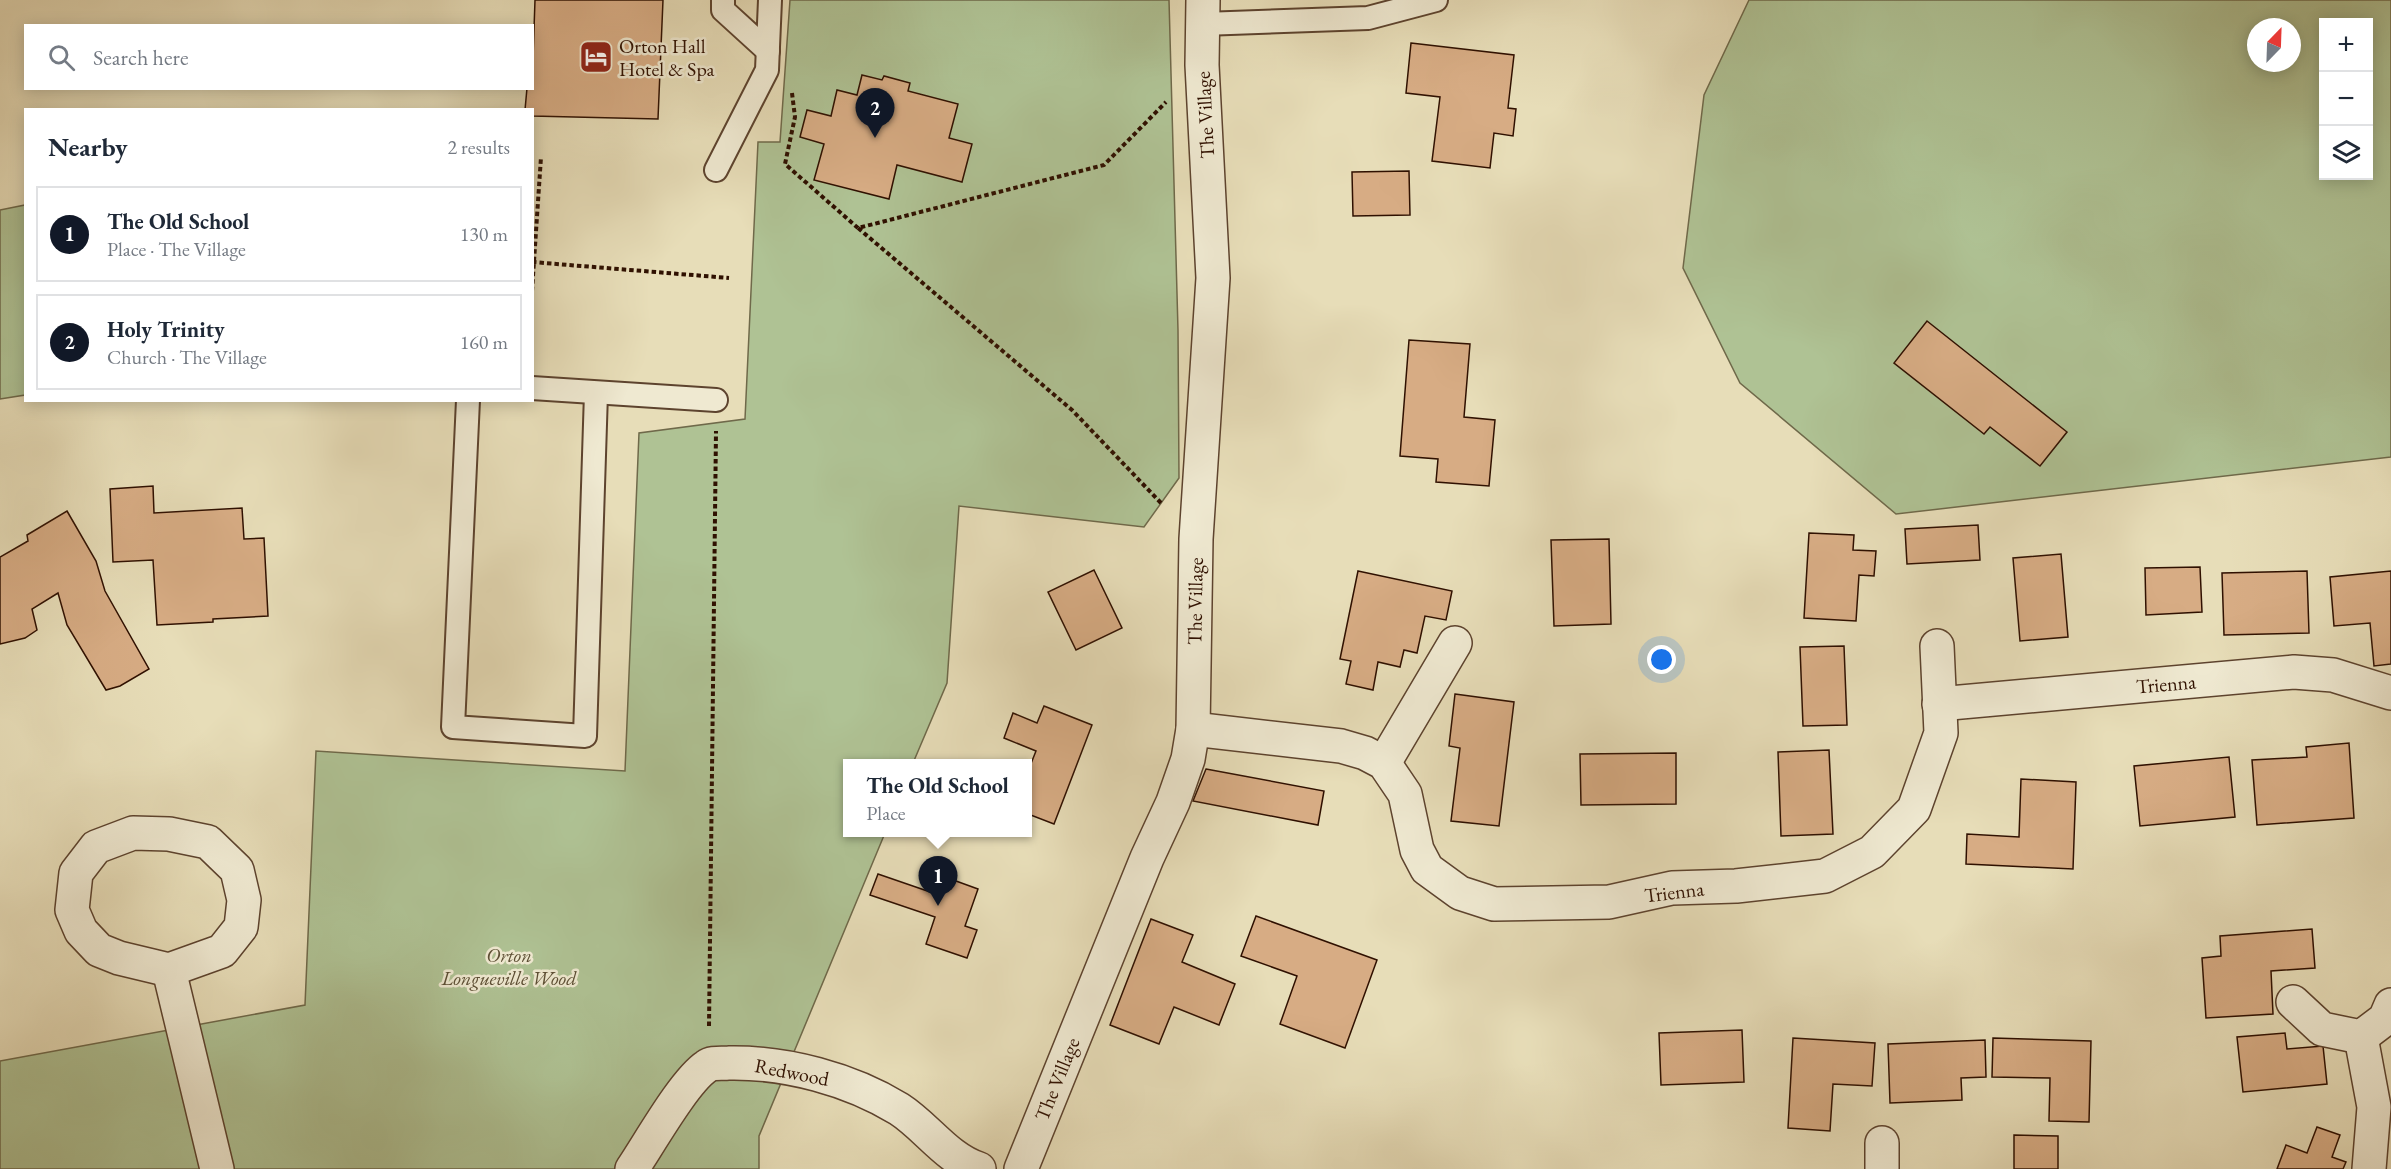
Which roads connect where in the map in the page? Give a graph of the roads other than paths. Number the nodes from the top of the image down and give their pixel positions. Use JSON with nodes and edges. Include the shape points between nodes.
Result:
{"nodes":[{"id":1,"x":723,"y":0,"type":"edge"},
{"id":2,"x":770,"y":0,"type":"edge"},
{"id":3,"x":1436,"y":0,"type":"edge"},
{"id":4,"x":1203,"y":12,"type":"edge"},
{"id":5,"x":767,"y":60,"type":"junction"},
{"id":6,"x":716,"y":170,"type":"dead end"},
{"id":7,"x":534,"y":388,"type":"edge"},
{"id":8,"x":596,"y":393,"type":"junction"},
{"id":9,"x":716,"y":400,"type":"road end"},
{"id":10,"x":468,"y":402,"type":"edge"},
{"id":11,"x":1455,"y":643,"type":"dead end"},
{"id":12,"x":1936,"y":646,"type":"dead end"},
{"id":13,"x":2391,"y":693,"type":"edge"},
{"id":14,"x":1939,"y":704,"type":"junction"},
{"id":15,"x":1192,"y":729,"type":"junction"},
{"id":16,"x":1384,"y":763,"type":"junction"},
{"id":17,"x":170,"y":970,"type":"junction"},
{"id":18,"x":2293,"y":1002,"type":"dead end"},
{"id":19,"x":2391,"y":1005,"type":"edge"},
{"id":20,"x":2361,"y":1037,"type":"junction"},
{"id":21,"x":217,"y":1169,"type":"edge"},
{"id":22,"x":632,"y":1169,"type":"edge"},
{"id":23,"x":979,"y":1169,"type":"edge"},
{"id":24,"x":1021,"y":1169,"type":"edge"},
{"id":25,"x":2369,"y":1169,"type":"edge"}],
"edges":[{"from":1,"to":5,"type":"lane","via":[[723,10]]},
{"from":2,"to":5,"type":"lane"},
{"from":3,"to":4,"type":"lane","via":[[1368,18]]},
{"from":4,"to":15,"type":"street","name":"The Village","via":[[1212,278],[1196,539]]},
{"from":5,"to":6,"type":"lane"},
{"from":7,"to":8,"type":"lane"},
{"from":8,"to":9,"type":"lane"},
{"from":8,"to":10,"type":"lane","via":[[585,735],[453,727]]},
{"from":11,"to":16,"type":"street"},
{"from":12,"to":14,"type":"street","name":"Trienna"},
{"from":13,"to":14,"type":"street","name":"Trienna","via":[[2333,675],[2294,672]]},
{"from":14,"to":16,"type":"street","name":"Trienna","via":[[1941,733],[1914,809],[1872,852],[1825,876],[1736,886],[1672,888],[1609,903],[1494,904],[1460,893],[1427,869],[1417,850],[1405,794]]},
{"from":15,"to":16,"type":"street","via":[[1341,746]]},
{"from":15,"to":24,"type":"street","name":"The Village","via":[[1188,759],[1173,802]]},
{"from":17,"to":17,"type":"street","via":[[222,951],[241,927],[244,900],[237,870],[208,842],[170,834],[133,833],[96,847],[76,873],[72,910],[81,931],[99,950]]},
{"from":17,"to":21,"type":"street"},
{"from":18,"to":20,"type":"street","via":[[2322,1029]]},
{"from":19,"to":20,"type":"street","via":[[2385,1018]]},
{"from":20,"to":25,"type":"street","via":[[2374,1107]]},
{"from":22,"to":23,"type":"street","name":"Redwood","via":[[693,1078],[709,1064],[751,1063],[855,1086],[900,1110],[964,1164]]}]}
